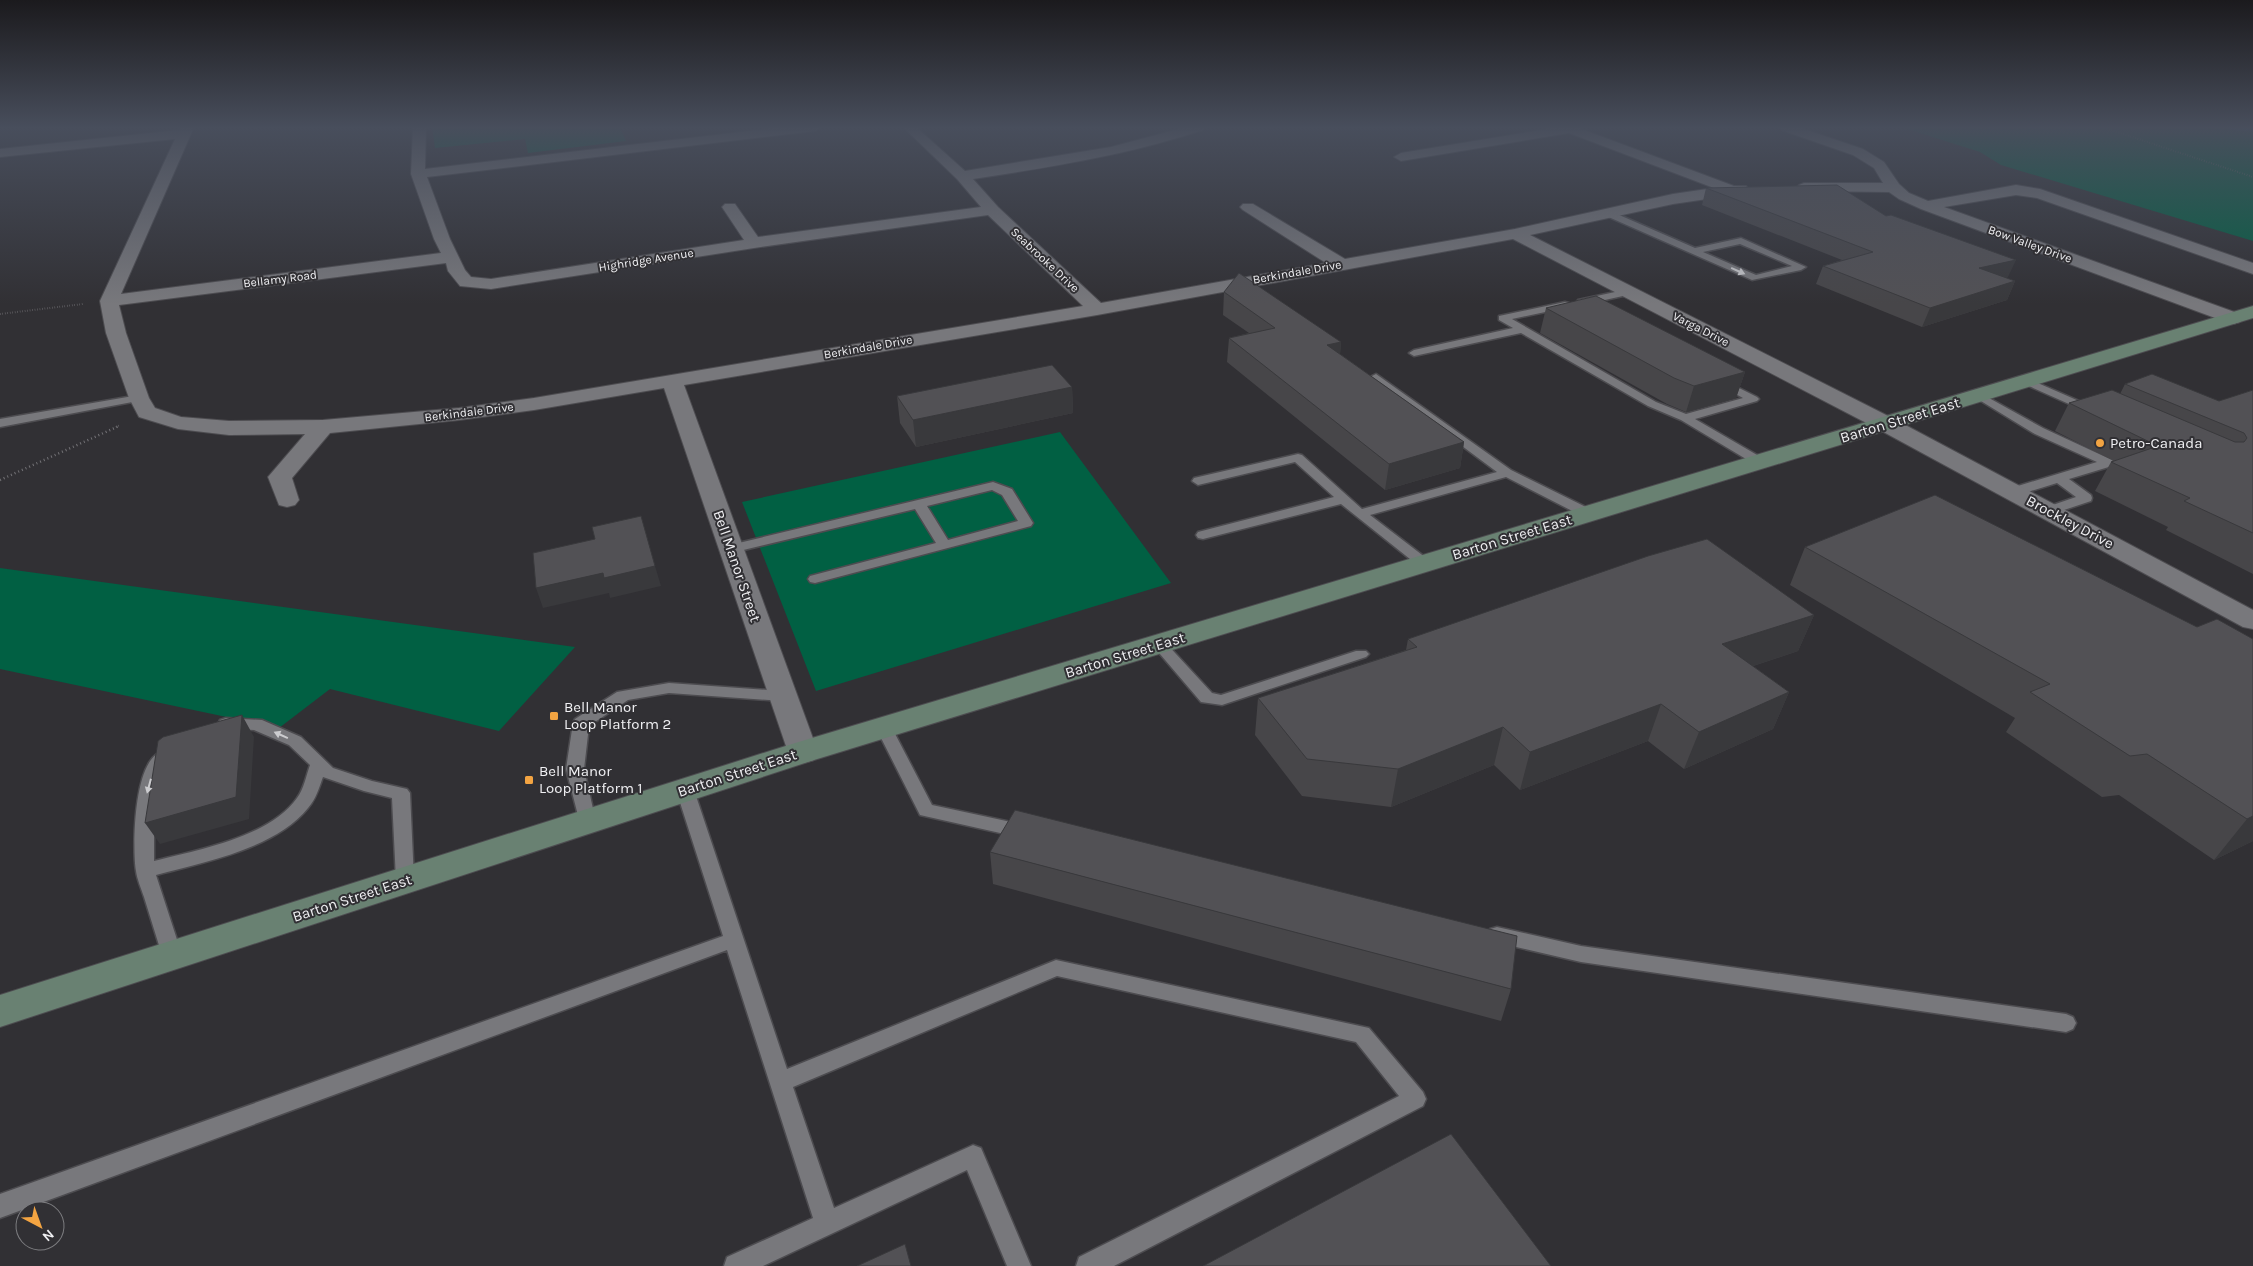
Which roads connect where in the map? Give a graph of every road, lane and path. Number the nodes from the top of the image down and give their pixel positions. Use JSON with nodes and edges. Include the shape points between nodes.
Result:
{"nodes":[{"id":1,"x":160,"y":186,"type":"edge"},
{"id":2,"x":422,"y":186,"type":"edge"},
{"id":3,"x":971,"y":186,"type":"edge"},
{"id":4,"x":1722,"y":186,"type":"edge"},
{"id":5,"x":1893,"y":187,"type":"joint"},
{"id":6,"x":1758,"y":188,"type":"edge"},
{"id":7,"x":1787,"y":188,"type":"edge"},
{"id":8,"x":1730,"y":189,"type":"junction"},
{"id":9,"x":1926,"y":206,"type":"junction"},
{"id":10,"x":730,"y":207,"type":"dead end"},
{"id":11,"x":1248,"y":208,"type":"dead end"},
{"id":12,"x":992,"y":210,"type":"junction"},
{"id":13,"x":1607,"y":213,"type":"junction"},
{"id":14,"x":1515,"y":234,"type":"junction"},
{"id":15,"x":754,"y":243,"type":"junction"},
{"id":16,"x":1694,"y":251,"type":"junction"},
{"id":17,"x":452,"y":257,"type":"junction"},
{"id":18,"x":1340,"y":264,"type":"junction"},
{"id":19,"x":2253,"y":268,"type":"edge"},
{"id":20,"x":1630,"y":292,"type":"junction"},
{"id":21,"x":109,"y":301,"type":"junction"},
{"id":22,"x":1574,"y":304,"type":"junction"},
{"id":23,"x":1097,"y":309,"type":"junction"},
{"id":24,"x":2253,"y":312,"type":"edge"},
{"id":25,"x":1591,"y":313,"type":"edge"},
{"id":26,"x":0,"y":314,"type":"edge"},
{"id":27,"x":2233,"y":318,"type":"junction"},
{"id":28,"x":1523,"y":329,"type":"junction"},
{"id":29,"x":1414,"y":353,"type":"dead end"},
{"id":30,"x":1376,"y":376,"type":"dead end"},
{"id":31,"x":1710,"y":376,"type":"edge"},
{"id":32,"x":672,"y":380,"type":"junction"},
{"id":33,"x":2026,"y":381,"type":"junction"},
{"id":34,"x":1980,"y":396,"type":"junction"},
{"id":35,"x":143,"y":405,"type":"junction"},
{"id":36,"x":2080,"y":417,"type":"edge"},
{"id":37,"x":1686,"y":418,"type":"junction"},
{"id":38,"x":0,"y":423,"type":"edge"},
{"id":39,"x":1886,"y":424,"type":"junction"},
{"id":40,"x":2056,"y":425,"type":"dead end"},
{"id":41,"x":323,"y":426,"type":"junction"},
{"id":42,"x":2039,"y":431,"type":"junction"},
{"id":43,"x":1760,"y":462,"type":"junction"},
{"id":44,"x":1507,"y":473,"type":"junction"},
{"id":45,"x":2059,"y":478,"type":"junction"},
{"id":46,"x":0,"y":480,"type":"edge"},
{"id":47,"x":1198,"y":481,"type":"dead end"},
{"id":48,"x":2013,"y":492,"type":"junction"},
{"id":49,"x":1343,"y":499,"type":"junction"},
{"id":50,"x":287,"y":500,"type":"dead end"},
{"id":51,"x":919,"y":504,"type":"junction"},
{"id":52,"x":2049,"y":511,"type":"junction"},
{"id":53,"x":1360,"y":514,"type":"junction"},
{"id":54,"x":1589,"y":514,"type":"junction"},
{"id":55,"x":1203,"y":535,"type":"dead end"},
{"id":56,"x":943,"y":543,"type":"junction"},
{"id":57,"x":731,"y":549,"type":"junction"},
{"id":58,"x":1425,"y":564,"type":"junction"},
{"id":59,"x":815,"y":579,"type":"dead end"},
{"id":60,"x":2253,"y":621,"type":"edge"},
{"id":61,"x":1159,"y":644,"type":"junction"},
{"id":62,"x":1361,"y":654,"type":"dead end"},
{"id":63,"x":783,"y":696,"type":"junction"},
{"id":64,"x":213,"y":728,"type":"edge"},
{"id":65,"x":884,"y":728,"type":"junction"},
{"id":66,"x":177,"y":746,"type":"edge"},
{"id":67,"x":803,"y":752,"type":"junction"},
{"id":68,"x":319,"y":764,"type":"junction"},
{"id":69,"x":685,"y":790,"type":"junction"},
{"id":70,"x":587,"y":822,"type":"junction"},
{"id":71,"x":1042,"y":835,"type":"edge"},
{"id":72,"x":145,"y":871,"type":"junction"},
{"id":73,"x":405,"y":880,"type":"junction"},
{"id":74,"x":1475,"y":930,"type":"edge"},
{"id":75,"x":733,"y":940,"type":"junction"},
{"id":76,"x":172,"y":955,"type":"junction"},
{"id":77,"x":1,"y":1013,"type":"edge"},
{"id":78,"x":2066,"y":1022,"type":"dead end"},
{"id":79,"x":780,"y":1082,"type":"junction"},
{"id":80,"x":0,"y":1206,"type":"edge"},
{"id":81,"x":827,"y":1224,"type":"junction"},
{"id":82,"x":736,"y":1266,"type":"edge"},
{"id":83,"x":1019,"y":1266,"type":"edge"},
{"id":84,"x":1088,"y":1266,"type":"edge"}],
"edges":[{"from":1,"to":21,"type":"street"},
{"from":2,"to":17,"type":"street","name":"Highridge Avenue"},
{"from":3,"to":12,"type":"street","name":"Seabrooke Drive"},
{"from":4,"to":8,"type":"street"},
{"from":5,"to":7,"type":"street"},
{"from":5,"to":9,"type":"street","name":"Bow Valley Drive"},
{"from":6,"to":8,"type":"street","name":"Berkindale Drive"},
{"from":8,"to":13,"type":"street","name":"Berkindale Drive"},
{"from":9,"to":19,"type":"street","via":[[2016,190],[2040,194]]},
{"from":9,"to":27,"type":"street","name":"Bow Valley Drive"},
{"from":10,"to":15,"type":"street"},
{"from":11,"to":18,"type":"street"},
{"from":12,"to":15,"type":"street","name":"Highridge Avenue"},
{"from":12,"to":23,"type":"street","name":"Seabrooke Drive"},
{"from":13,"to":14,"type":"street","name":"Berkindale Drive"},
{"from":13,"to":16,"type":"lane"},
{"from":14,"to":18,"type":"street","name":"Berkindale Drive"},
{"from":14,"to":20,"type":"street","name":"Varga Drive"},
{"from":15,"to":17,"type":"street","name":"Highridge Avenue","via":[[491,284],[466,282]]},
{"from":16,"to":16,"type":"lane","one_way":true,"via":[[1755,278],[1801,267],[1741,241]]},
{"from":17,"to":21,"type":"street","name":"Bellamy Road"},
{"from":18,"to":23,"type":"street","name":"Berkindale Drive"},
{"from":20,"to":22,"type":"lane"},
{"from":20,"to":39,"type":"street","name":"Varga Drive"},
{"from":21,"to":26,"type":"path"},
{"from":21,"to":35,"type":"street","via":[[116,333]]},
{"from":22,"to":25,"type":"lane"},
{"from":22,"to":28,"type":"lane","via":[[1503,318]]},
{"from":23,"to":32,"type":"street","name":"Berkindale Drive"},
{"from":24,"to":27,"type":"main road","name":"Barton Street East"},
{"from":27,"to":33,"type":"main road","name":"Barton Street East"},
{"from":28,"to":29,"type":"lane"},
{"from":28,"to":37,"type":"lane","via":[[1652,404]]},
{"from":30,"to":44,"type":"lane"},
{"from":31,"to":37,"type":"lane","via":[[1753,399]]},
{"from":32,"to":41,"type":"street","name":"Berkindale Drive","via":[[459,414]]},
{"from":32,"to":57,"type":"street","name":"Bell Manor Street"},
{"from":33,"to":34,"type":"main road","name":"Barton Street East"},
{"from":33,"to":36,"type":"lane","via":[[2101,414]]},
{"from":34,"to":39,"type":"main road","name":"Barton Street East"},
{"from":34,"to":42,"type":"lane"},
{"from":35,"to":38,"type":"lane"},
{"from":35,"to":41,"type":"street","name":"Berkindale Drive","via":[[178,423],[229,428]]},
{"from":35,"to":46,"type":"path"},
{"from":37,"to":43,"type":"lane"},
{"from":39,"to":43,"type":"main road","name":"Barton Street East"},
{"from":39,"to":48,"type":"street","name":"Brockley Drive"},
{"from":40,"to":42,"type":"lane"},
{"from":41,"to":50,"type":"street","via":[[280,477]]},
{"from":42,"to":45,"type":"lane","via":[[2112,462]]},
{"from":43,"to":54,"type":"main road","name":"Barton Street East"},
{"from":44,"to":53,"type":"lane"},
{"from":44,"to":54,"type":"lane"},
{"from":45,"to":48,"type":"lane"},
{"from":45,"to":52,"type":"lane","via":[[2086,498]]},
{"from":47,"to":49,"type":"lane","via":[[1298,458]]},
{"from":48,"to":52,"type":"street","name":"Brockley Drive"},
{"from":49,"to":53,"type":"lane"},
{"from":49,"to":55,"type":"lane"},
{"from":51,"to":56,"type":"lane"},
{"from":51,"to":56,"type":"lane","via":[[993,486],[1007,492],[1026,522]]},
{"from":51,"to":57,"type":"lane"},
{"from":52,"to":60,"type":"street","name":"Brockley Drive"},
{"from":53,"to":58,"type":"lane"},
{"from":54,"to":58,"type":"main road","name":"Barton Street East"},
{"from":56,"to":59,"type":"lane"},
{"from":57,"to":63,"type":"street","name":"Bell Manor Street"},
{"from":58,"to":61,"type":"main road","name":"Barton Street East"},
{"from":61,"to":62,"type":"lane","via":[[1207,698],[1222,700]]},
{"from":61,"to":65,"type":"main road","name":"Barton Street East"},
{"from":63,"to":67,"type":"street","name":"Bell Manor Street"},
{"from":63,"to":70,"type":"lane","via":[[669,688],[623,696],[581,722],[575,769]]},
{"from":68,"to":64,"type":"lane","one_way":true,"via":[[294,741],[256,724],[230,723]]},
{"from":65,"to":67,"type":"main road","name":"Barton Street East"},
{"from":65,"to":71,"type":"lane","via":[[926,810]]},
{"from":66,"to":72,"type":"lane","one_way":true,"via":[[154,768],[145,800]]},
{"from":67,"to":69,"type":"main road","name":"Barton Street East"},
{"from":68,"to":72,"type":"lane","via":[[303,803],[276,828],[245,842]]},
{"from":68,"to":73,"type":"lane","via":[[327,772],[370,787],[401,793]]},
{"from":69,"to":70,"type":"main road","name":"Barton Street East"},
{"from":69,"to":75,"type":"lane"},
{"from":70,"to":73,"type":"main road","name":"Barton Street East"},
{"from":72,"to":76,"type":"lane"},
{"from":73,"to":76,"type":"main road","name":"Barton Street East"},
{"from":74,"to":78,"type":"lane","via":[[1581,954]]},
{"from":75,"to":79,"type":"lane"},
{"from":75,"to":80,"type":"lane"},
{"from":76,"to":77,"type":"main road","name":"Barton Street East"},
{"from":79,"to":81,"type":"lane"},
{"from":79,"to":84,"type":"lane","via":[[1056,968],[1362,1034],[1415,1099]]},
{"from":81,"to":82,"type":"lane"},
{"from":81,"to":83,"type":"lane","via":[[973,1156]]}]}
